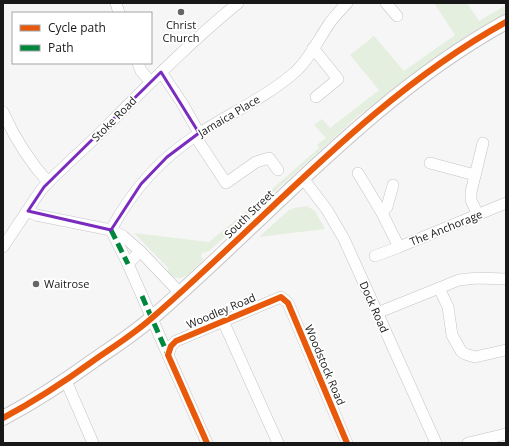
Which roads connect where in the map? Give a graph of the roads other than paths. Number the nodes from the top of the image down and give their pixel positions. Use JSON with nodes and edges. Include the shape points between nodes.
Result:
{"nodes":[{"id":1,"x":347,"y":3,"type":"edge"},
{"id":2,"x":386,"y":3,"type":"edge"},
{"id":3,"x":232,"y":5,"type":"edge"},
{"id":4,"x":397,"y":16,"type":"dead end"},
{"id":5,"x":506,"y":22,"type":"edge"},
{"id":6,"x":313,"y":48,"type":"junction"},
{"id":7,"x":138,"y":64,"type":"edge"},
{"id":8,"x":161,"y":72,"type":"junction"},
{"id":9,"x":151,"y":82,"type":"junction"},
{"id":10,"x":316,"y":97,"type":"dead end"},
{"id":11,"x":3,"y":112,"type":"edge"},
{"id":12,"x":7,"y":131,"type":"edge"},
{"id":13,"x":197,"y":135,"type":"junction"},
{"id":14,"x":483,"y":143,"type":"dead end"},
{"id":15,"x":430,"y":163,"type":"dead end"},
{"id":16,"x":278,"y":170,"type":"dead end"},
{"id":17,"x":358,"y":173,"type":"dead end"},
{"id":18,"x":475,"y":175,"type":"junction"},
{"id":19,"x":302,"y":177,"type":"junction"},
{"id":20,"x":48,"y":182,"type":"junction"},
{"id":21,"x":393,"y":185,"type":"dead end"},
{"id":22,"x":506,"y":203,"type":"edge"},
{"id":23,"x":28,"y":211,"type":"junction"},
{"id":24,"x":382,"y":213,"type":"junction"},
{"id":25,"x":478,"y":215,"type":"junction"},
{"id":26,"x":111,"y":230,"type":"junction"},
{"id":27,"x":3,"y":247,"type":"edge"},
{"id":28,"x":399,"y":247,"type":"junction"},
{"id":29,"x":140,"y":251,"type":"junction"},
{"id":30,"x":375,"y":256,"type":"dead end"},
{"id":31,"x":128,"y":264,"type":"junction"},
{"id":32,"x":506,"y":279,"type":"edge"},
{"id":33,"x":439,"y":288,"type":"junction"},
{"id":34,"x":180,"y":293,"type":"junction"},
{"id":35,"x":281,"y":297,"type":"joint"},
{"id":36,"x":377,"y":313,"type":"junction"},
{"id":37,"x":152,"y":318,"type":"junction"},
{"id":38,"x":223,"y":321,"type":"junction"},
{"id":39,"x":170,"y":350,"type":"junction"},
{"id":40,"x":506,"y":350,"type":"edge"},
{"id":41,"x":66,"y":381,"type":"junction"},
{"id":42,"x":3,"y":418,"type":"edge"},
{"id":43,"x":506,"y":434,"type":"edge"},
{"id":44,"x":93,"y":443,"type":"edge"},
{"id":45,"x":207,"y":443,"type":"edge"},
{"id":46,"x":278,"y":443,"type":"edge"},
{"id":47,"x":347,"y":443,"type":"edge"},
{"id":48,"x":436,"y":443,"type":"edge"},
{"id":49,"x":468,"y":443,"type":"edge"}],
"edges":[{"from":1,"to":6,"type":"street","name":"Jamaica Place","via":[[333,18]]},
{"from":2,"to":4,"type":"street"},
{"from":3,"to":8,"type":"street","name":"Stoke Road"},
{"from":5,"to":19,"type":"main road","name":"South Street","via":[[421,76]]},
{"from":6,"to":10,"type":"street","via":[[338,79]]},
{"from":6,"to":13,"type":"street","name":"Jamaica Place","via":[[301,66],[289,77],[252,103]]},
{"from":7,"to":9,"type":"street"},
{"from":8,"to":9,"type":"street","name":"Stoke Road"},
{"from":8,"to":13,"type":"street","via":[[182,103]]},
{"from":9,"to":20,"type":"street","name":"Stoke Road"},
{"from":11,"to":12,"type":"street"},
{"from":12,"to":20,"type":"street"},
{"from":13,"to":16,"type":"street","via":[[226,183],[256,162],[269,158]]},
{"from":13,"to":26,"type":"street","name":"Jamaica Place","via":[[167,157],[141,184],[119,214]]},
{"from":14,"to":18,"type":"street"},
{"from":15,"to":18,"type":"street"},
{"from":17,"to":24,"type":"street","name":"The Anchorage"},
{"from":18,"to":25,"type":"street","via":[[471,197]]},
{"from":19,"to":34,"type":"main road","name":"South Street"},
{"from":19,"to":36,"type":"street","name":"Dock Road","via":[[337,226]]},
{"from":20,"to":23,"type":"street","name":"Stoke Road"},
{"from":21,"to":24,"type":"street","via":[[387,208]]},
{"from":22,"to":25,"type":"street","name":"The Anchorage"},
{"from":23,"to":26,"type":"street","via":[[36,215]]},
{"from":23,"to":27,"type":"street","name":"Stoke Road"},
{"from":24,"to":28,"type":"street","name":"The Anchorage"},
{"from":25,"to":28,"type":"street","name":"The Anchorage"},
{"from":26,"to":29,"type":"street","via":[[123,236]]},
{"from":26,"to":31,"type":"street"},
{"from":28,"to":30,"type":"street"},
{"from":29,"to":31,"type":"street"},
{"from":29,"to":34,"type":"street"},
{"from":31,"to":37,"type":"street"},
{"from":32,"to":33,"type":"street","via":[[463,279]]},
{"from":33,"to":36,"type":"street"},
{"from":33,"to":40,"type":"street","via":[[448,307],[452,335],[461,351],[475,357]]},
{"from":34,"to":37,"type":"main road","name":"South Street"},
{"from":35,"to":38,"type":"street","name":"Woodley Road"},
{"from":35,"to":47,"type":"street","name":"Woodstock Road","via":[[288,303]]},
{"from":36,"to":48,"type":"street","name":"Dock Road"},
{"from":37,"to":39,"type":"street"},
{"from":37,"to":41,"type":"main road","name":"South Street"},
{"from":38,"to":39,"type":"street","name":"Woodley Road","via":[[176,342]]},
{"from":38,"to":46,"type":"street"},
{"from":39,"to":45,"type":"street"},
{"from":41,"to":42,"type":"main road","name":"South Street"},
{"from":41,"to":44,"type":"street"},
{"from":43,"to":49,"type":"street"}]}
